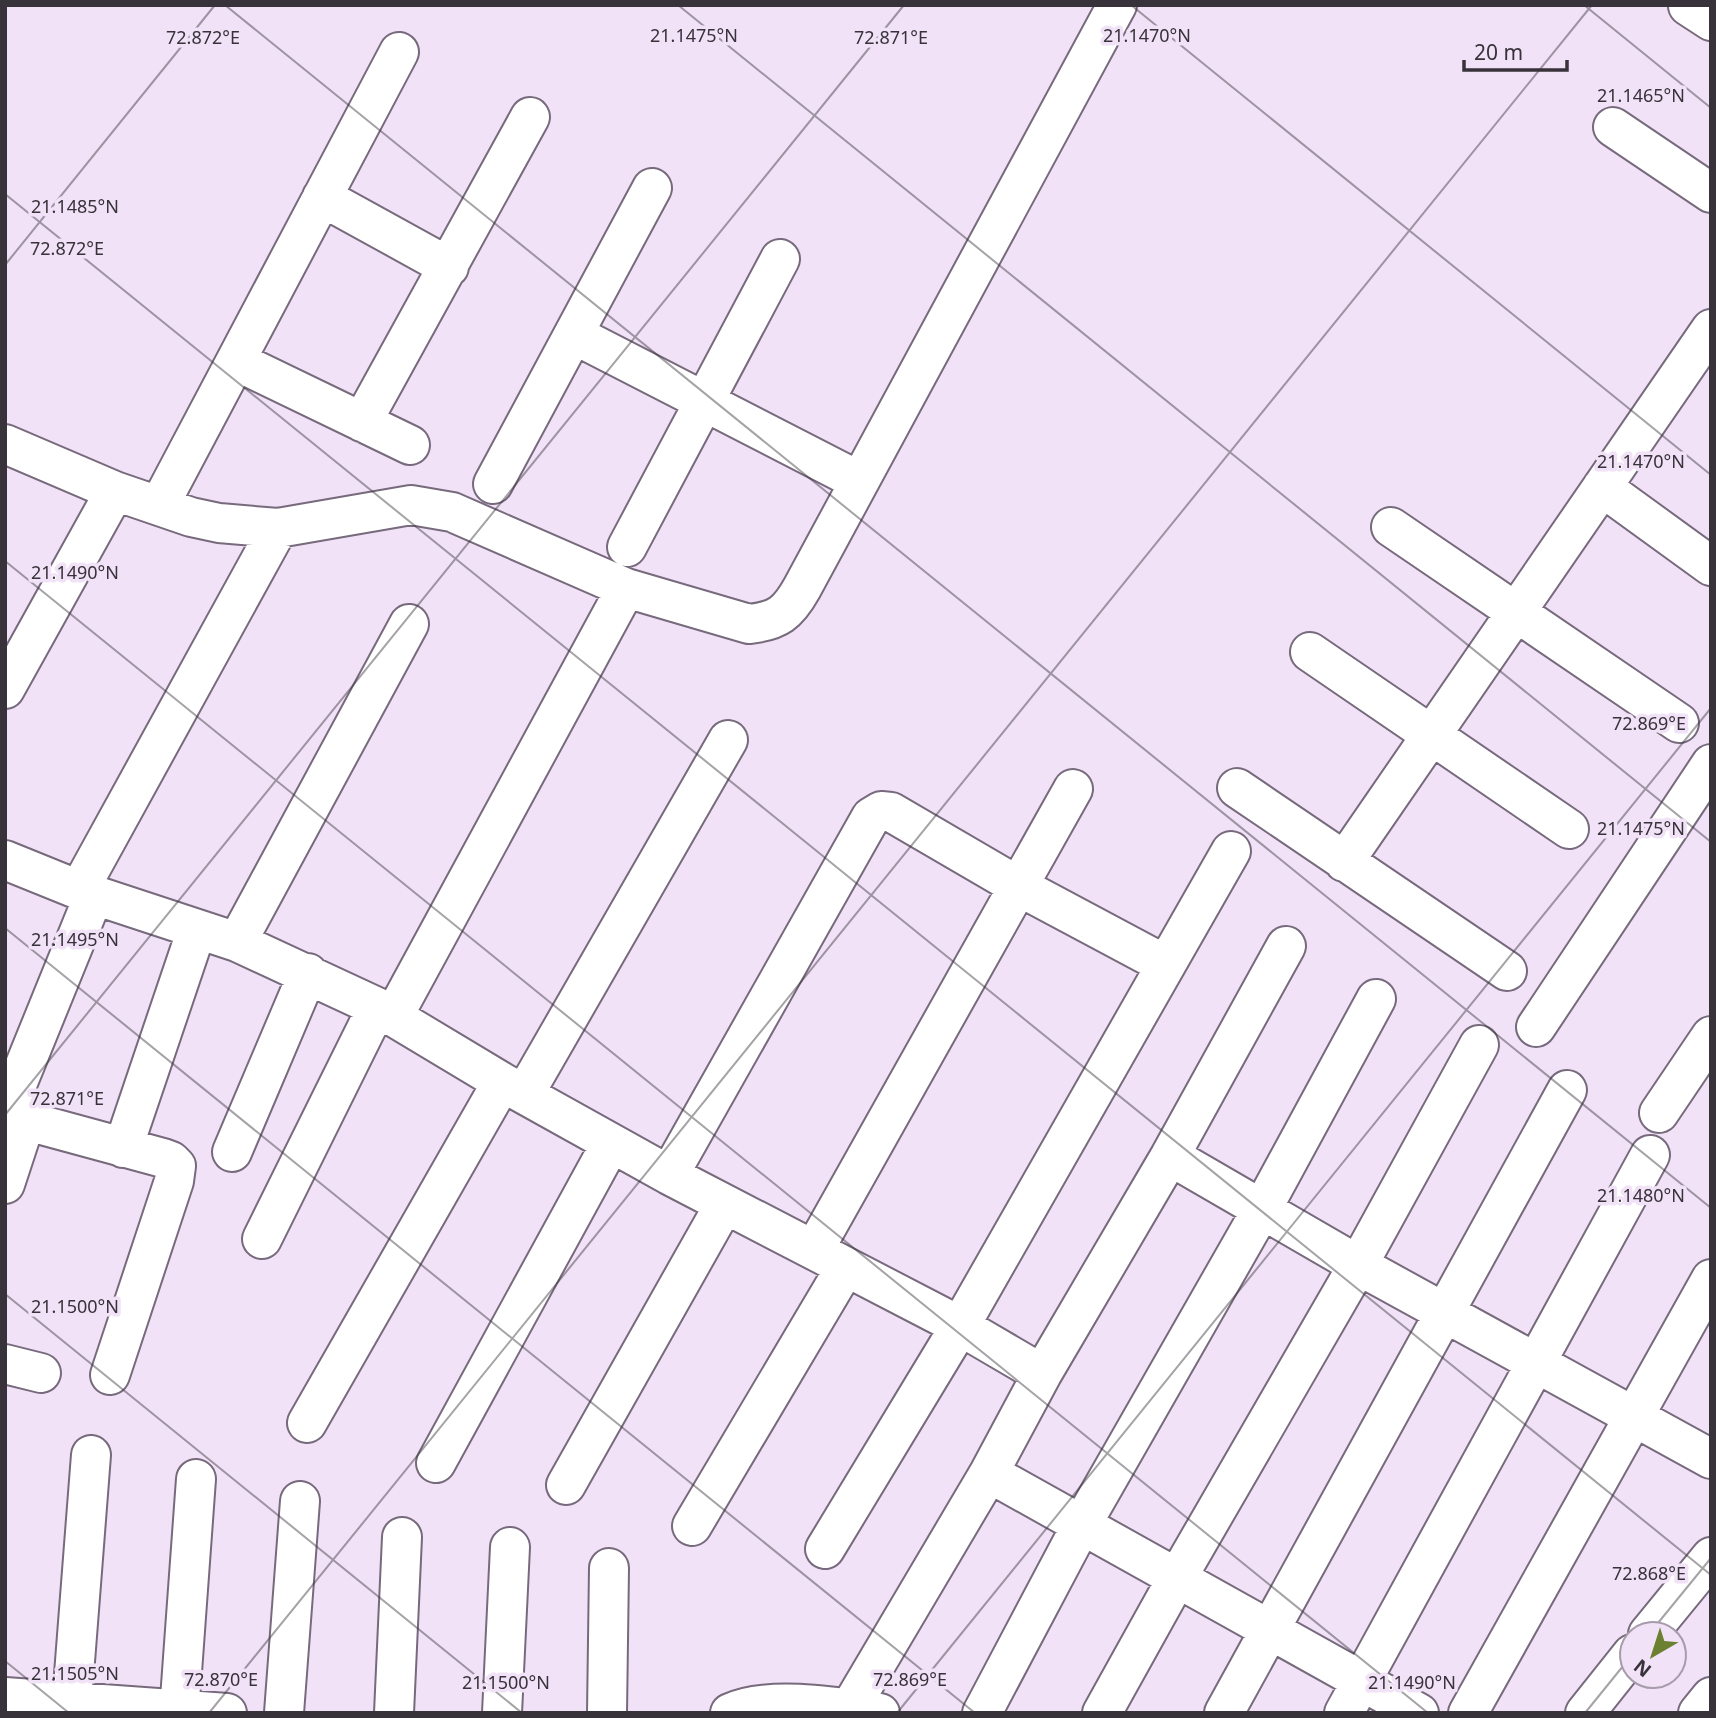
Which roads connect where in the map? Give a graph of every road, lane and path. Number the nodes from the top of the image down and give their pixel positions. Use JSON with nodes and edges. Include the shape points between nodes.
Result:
{"nodes":[{"id":1,"x":1117,"y":5,"type":"edge"},
{"id":2,"x":398,"y":52,"type":"dead end"},
{"id":3,"x":530,"y":117,"type":"dead end"},
{"id":4,"x":1613,"y":127,"type":"dead end"},
{"id":5,"x":653,"y":188,"type":"dead end"},
{"id":6,"x":1711,"y":193,"type":"edge"},
{"id":7,"x":322,"y":197,"type":"junction"},
{"id":8,"x":780,"y":259,"type":"dead end"},
{"id":9,"x":449,"y":267,"type":"junction"},
{"id":10,"x":575,"y":335,"type":"junction"},
{"id":11,"x":1704,"y":353,"type":"edge"},
{"id":12,"x":236,"y":361,"type":"junction"},
{"id":13,"x":706,"y":401,"type":"junction"},
{"id":14,"x":362,"y":422,"type":"junction"},
{"id":15,"x":5,"y":444,"type":"edge"},
{"id":16,"x":410,"y":445,"type":"dead end"},
{"id":17,"x":859,"y":481,"type":"junction"},
{"id":18,"x":493,"y":484,"type":"dead end"},
{"id":19,"x":1602,"y":487,"type":"junction"},
{"id":20,"x":115,"y":491,"type":"junction"},
{"id":21,"x":159,"y":506,"type":"junction"},
{"id":22,"x":1391,"y":527,"type":"dead end"},
{"id":23,"x":278,"y":528,"type":"junction"},
{"id":24,"x":627,"y":547,"type":"dead end"},
{"id":25,"x":1711,"y":566,"type":"edge"},
{"id":26,"x":626,"y":588,"type":"junction"},
{"id":27,"x":1517,"y":611,"type":"junction"},
{"id":28,"x":409,"y":624,"type":"dead end"},
{"id":29,"x":1310,"y":652,"type":"dead end"},
{"id":30,"x":5,"y":689,"type":"edge"},
{"id":31,"x":1679,"y":723,"type":"dead end"},
{"id":32,"x":1432,"y":734,"type":"junction"},
{"id":33,"x":728,"y":740,"type":"dead end"},
{"id":34,"x":1711,"y":764,"type":"edge"},
{"id":35,"x":1237,"y":788,"type":"dead end"},
{"id":36,"x":1073,"y":789,"type":"dead end"},
{"id":37,"x":1569,"y":830,"type":"dead end"},
{"id":38,"x":1231,"y":851,"type":"dead end"},
{"id":39,"x":5,"y":860,"type":"edge"},
{"id":40,"x":1344,"y":862,"type":"junction"},
{"id":41,"x":1018,"y":886,"type":"junction"},
{"id":42,"x":87,"y":892,"type":"junction"},
{"id":43,"x":197,"y":929,"type":"junction"},
{"id":44,"x":237,"y":942,"type":"junction"},
{"id":45,"x":1286,"y":946,"type":"dead end"},
{"id":46,"x":1166,"y":965,"type":"junction"},
{"id":47,"x":1507,"y":971,"type":"dead end"},
{"id":48,"x":308,"y":973,"type":"junction"},
{"id":49,"x":1377,"y":999,"type":"dead end"},
{"id":50,"x":385,"y":1012,"type":"junction"},
{"id":51,"x":1536,"y":1027,"type":"dead end"},
{"id":52,"x":1711,"y":1036,"type":"edge"},
{"id":53,"x":1479,"y":1045,"type":"dead end"},
{"id":54,"x":514,"y":1088,"type":"junction"},
{"id":55,"x":1567,"y":1090,"type":"dead end"},
{"id":56,"x":1659,"y":1113,"type":"dead end"},
{"id":57,"x":12,"y":1116,"type":"edge"},
{"id":58,"x":611,"y":1143,"type":"junction"},
{"id":59,"x":123,"y":1148,"type":"junction"},
{"id":60,"x":232,"y":1152,"type":"dead end"},
{"id":61,"x":1650,"y":1155,"type":"dead end"},
{"id":62,"x":1170,"y":1156,"type":"junction"},
{"id":63,"x":668,"y":1175,"type":"junction"},
{"id":64,"x":5,"y":1184,"type":"edge"},
{"id":65,"x":724,"y":1205,"type":"junction"},
{"id":66,"x":1262,"y":1209,"type":"junction"},
{"id":67,"x":262,"y":1240,"type":"dead end"},
{"id":68,"x":830,"y":1259,"type":"junction"},
{"id":69,"x":1358,"y":1265,"type":"junction"},
{"id":70,"x":1711,"y":1279,"type":"edge"},
{"id":71,"x":1445,"y":1313,"type":"junction"},
{"id":72,"x":960,"y":1326,"type":"junction"},
{"id":73,"x":1535,"y":1362,"type":"junction"},
{"id":74,"x":1042,"y":1374,"type":"junction"},
{"id":75,"x":110,"y":1375,"type":"dead end"},
{"id":76,"x":1634,"y":1415,"type":"junction"},
{"id":77,"x":307,"y":1423,"type":"dead end"},
{"id":78,"x":91,"y":1455,"type":"dead end"},
{"id":79,"x":1711,"y":1459,"type":"edge"},
{"id":80,"x":436,"y":1463,"type":"dead end"},
{"id":81,"x":989,"y":1473,"type":"junction"},
{"id":82,"x":196,"y":1479,"type":"dead end"},
{"id":83,"x":566,"y":1485,"type":"dead end"},
{"id":84,"x":300,"y":1501,"type":"dead end"},
{"id":85,"x":1082,"y":1524,"type":"junction"},
{"id":86,"x":692,"y":1526,"type":"dead end"},
{"id":87,"x":402,"y":1537,"type":"dead end"},
{"id":88,"x":510,"y":1547,"type":"dead end"},
{"id":89,"x":825,"y":1549,"type":"dead end"},
{"id":90,"x":1711,"y":1557,"type":"edge"},
{"id":91,"x":609,"y":1569,"type":"dead end"},
{"id":92,"x":1177,"y":1578,"type":"junction"},
{"id":93,"x":1659,"y":1620,"type":"edge"},
{"id":94,"x":1270,"y":1630,"type":"junction"},
{"id":95,"x":1618,"y":1671,"type":"edge"},
{"id":96,"x":5,"y":1697,"type":"edge"},
{"id":97,"x":1353,"y":1697,"type":"edge"},
{"id":98,"x":1711,"y":1697,"type":"edge"},
{"id":99,"x":71,"y":1707,"type":"edge"},
{"id":100,"x":865,"y":1710,"type":"edge"},
{"id":101,"x":179,"y":1711,"type":"edge"},
{"id":102,"x":226,"y":1713,"type":"edge"},
{"id":103,"x":284,"y":1713,"type":"edge"},
{"id":104,"x":394,"y":1713,"type":"edge"},
{"id":105,"x":502,"y":1713,"type":"edge"},
{"id":106,"x":607,"y":1713,"type":"edge"},
{"id":107,"x":730,"y":1713,"type":"edge"},
{"id":108,"x":982,"y":1713,"type":"edge"},
{"id":109,"x":1102,"y":1713,"type":"edge"},
{"id":110,"x":1224,"y":1713,"type":"edge"},
{"id":111,"x":1419,"y":1713,"type":"edge"},
{"id":112,"x":1468,"y":1713,"type":"edge"},
{"id":113,"x":1584,"y":1713,"type":"edge"},
{"id":114,"x":1698,"y":1713,"type":"edge"}],
"edges":[{"from":1,"to":17,"type":"street"},
{"from":2,"to":7,"type":"street"},
{"from":3,"to":9,"type":"street"},
{"from":4,"to":6,"type":"street"},
{"from":5,"to":10,"type":"street"},
{"from":7,"to":9,"type":"street"},
{"from":7,"to":12,"type":"street"},
{"from":8,"to":13,"type":"street"},
{"from":9,"to":14,"type":"street"},
{"from":10,"to":13,"type":"street"},
{"from":10,"to":18,"type":"street"},
{"from":11,"to":19,"type":"street"},
{"from":12,"to":14,"type":"street"},
{"from":12,"to":21,"type":"street"},
{"from":13,"to":17,"type":"street"},
{"from":13,"to":24,"type":"street"},
{"from":14,"to":16,"type":"street"},
{"from":15,"to":20,"type":"street"},
{"from":17,"to":26,"type":"street","via":[[794,601],[767,622],[749,624]]},
{"from":19,"to":25,"type":"street"},
{"from":19,"to":27,"type":"street"},
{"from":20,"to":21,"type":"street"},
{"from":20,"to":30,"type":"street"},
{"from":21,"to":23,"type":"street","via":[[219,523]]},
{"from":22,"to":27,"type":"street"},
{"from":23,"to":26,"type":"street","via":[[411,505],[434,508]]},
{"from":23,"to":42,"type":"street"},
{"from":26,"to":50,"type":"street"},
{"from":27,"to":31,"type":"street"},
{"from":27,"to":32,"type":"street"},
{"from":28,"to":44,"type":"street"},
{"from":29,"to":32,"type":"street"},
{"from":32,"to":37,"type":"street"},
{"from":32,"to":40,"type":"street"},
{"from":33,"to":54,"type":"street"},
{"from":34,"to":51,"type":"street"},
{"from":35,"to":40,"type":"street"},
{"from":36,"to":41,"type":"street"},
{"from":38,"to":46,"type":"street"},
{"from":39,"to":42,"type":"street"},
{"from":40,"to":47,"type":"street"},
{"from":41,"to":46,"type":"street"},
{"from":41,"to":63,"type":"street","via":[[891,812],[871,817]]},
{"from":41,"to":68,"type":"street"},
{"from":42,"to":43,"type":"street"},
{"from":42,"to":57,"type":"street"},
{"from":43,"to":44,"type":"street"},
{"from":43,"to":59,"type":"street"},
{"from":44,"to":48,"type":"street"},
{"from":45,"to":62,"type":"street"},
{"from":46,"to":72,"type":"street"},
{"from":48,"to":50,"type":"street"},
{"from":48,"to":60,"type":"street"},
{"from":49,"to":66,"type":"street"},
{"from":50,"to":54,"type":"street"},
{"from":50,"to":67,"type":"street"},
{"from":52,"to":56,"type":"street"},
{"from":53,"to":69,"type":"street"},
{"from":54,"to":58,"type":"street"},
{"from":54,"to":77,"type":"street"},
{"from":55,"to":71,"type":"street"},
{"from":57,"to":59,"type":"street"},
{"from":57,"to":64,"type":"street"},
{"from":58,"to":63,"type":"street"},
{"from":58,"to":80,"type":"street"},
{"from":59,"to":75,"type":"street","via":[[171,1161],[176,1174]]},
{"from":61,"to":73,"type":"street"},
{"from":62,"to":66,"type":"street"},
{"from":62,"to":74,"type":"street"},
{"from":63,"to":65,"type":"street"},
{"from":65,"to":68,"type":"street"},
{"from":65,"to":83,"type":"street"},
{"from":66,"to":69,"type":"street"},
{"from":66,"to":85,"type":"street"},
{"from":68,"to":72,"type":"street"},
{"from":68,"to":86,"type":"street"},
{"from":69,"to":71,"type":"street"},
{"from":69,"to":92,"type":"street"},
{"from":70,"to":76,"type":"street"},
{"from":71,"to":73,"type":"street"},
{"from":71,"to":94,"type":"street"},
{"from":72,"to":74,"type":"street"},
{"from":72,"to":89,"type":"street"},
{"from":73,"to":76,"type":"street"},
{"from":73,"to":97,"type":"street"},
{"from":74,"to":81,"type":"street"},
{"from":76,"to":79,"type":"street"},
{"from":76,"to":112,"type":"street"},
{"from":78,"to":99,"type":"street"},
{"from":81,"to":85,"type":"street"},
{"from":81,"to":100,"type":"street"},
{"from":82,"to":101,"type":"street"},
{"from":84,"to":103,"type":"street"},
{"from":85,"to":92,"type":"street"},
{"from":85,"to":108,"type":"street"},
{"from":87,"to":104,"type":"street"},
{"from":88,"to":105,"type":"street"},
{"from":90,"to":93,"type":"street"},
{"from":91,"to":106,"type":"street"},
{"from":92,"to":94,"type":"street"},
{"from":92,"to":109,"type":"street"},
{"from":94,"to":97,"type":"street"},
{"from":94,"to":110,"type":"street"},
{"from":95,"to":113,"type":"street"},
{"from":96,"to":99,"type":"street"},
{"from":97,"to":111,"type":"street"},
{"from":98,"to":114,"type":"street"},
{"from":99,"to":101,"type":"street"},
{"from":100,"to":107,"type":"street","via":[[769,1703]]},
{"from":101,"to":102,"type":"street"}]}
